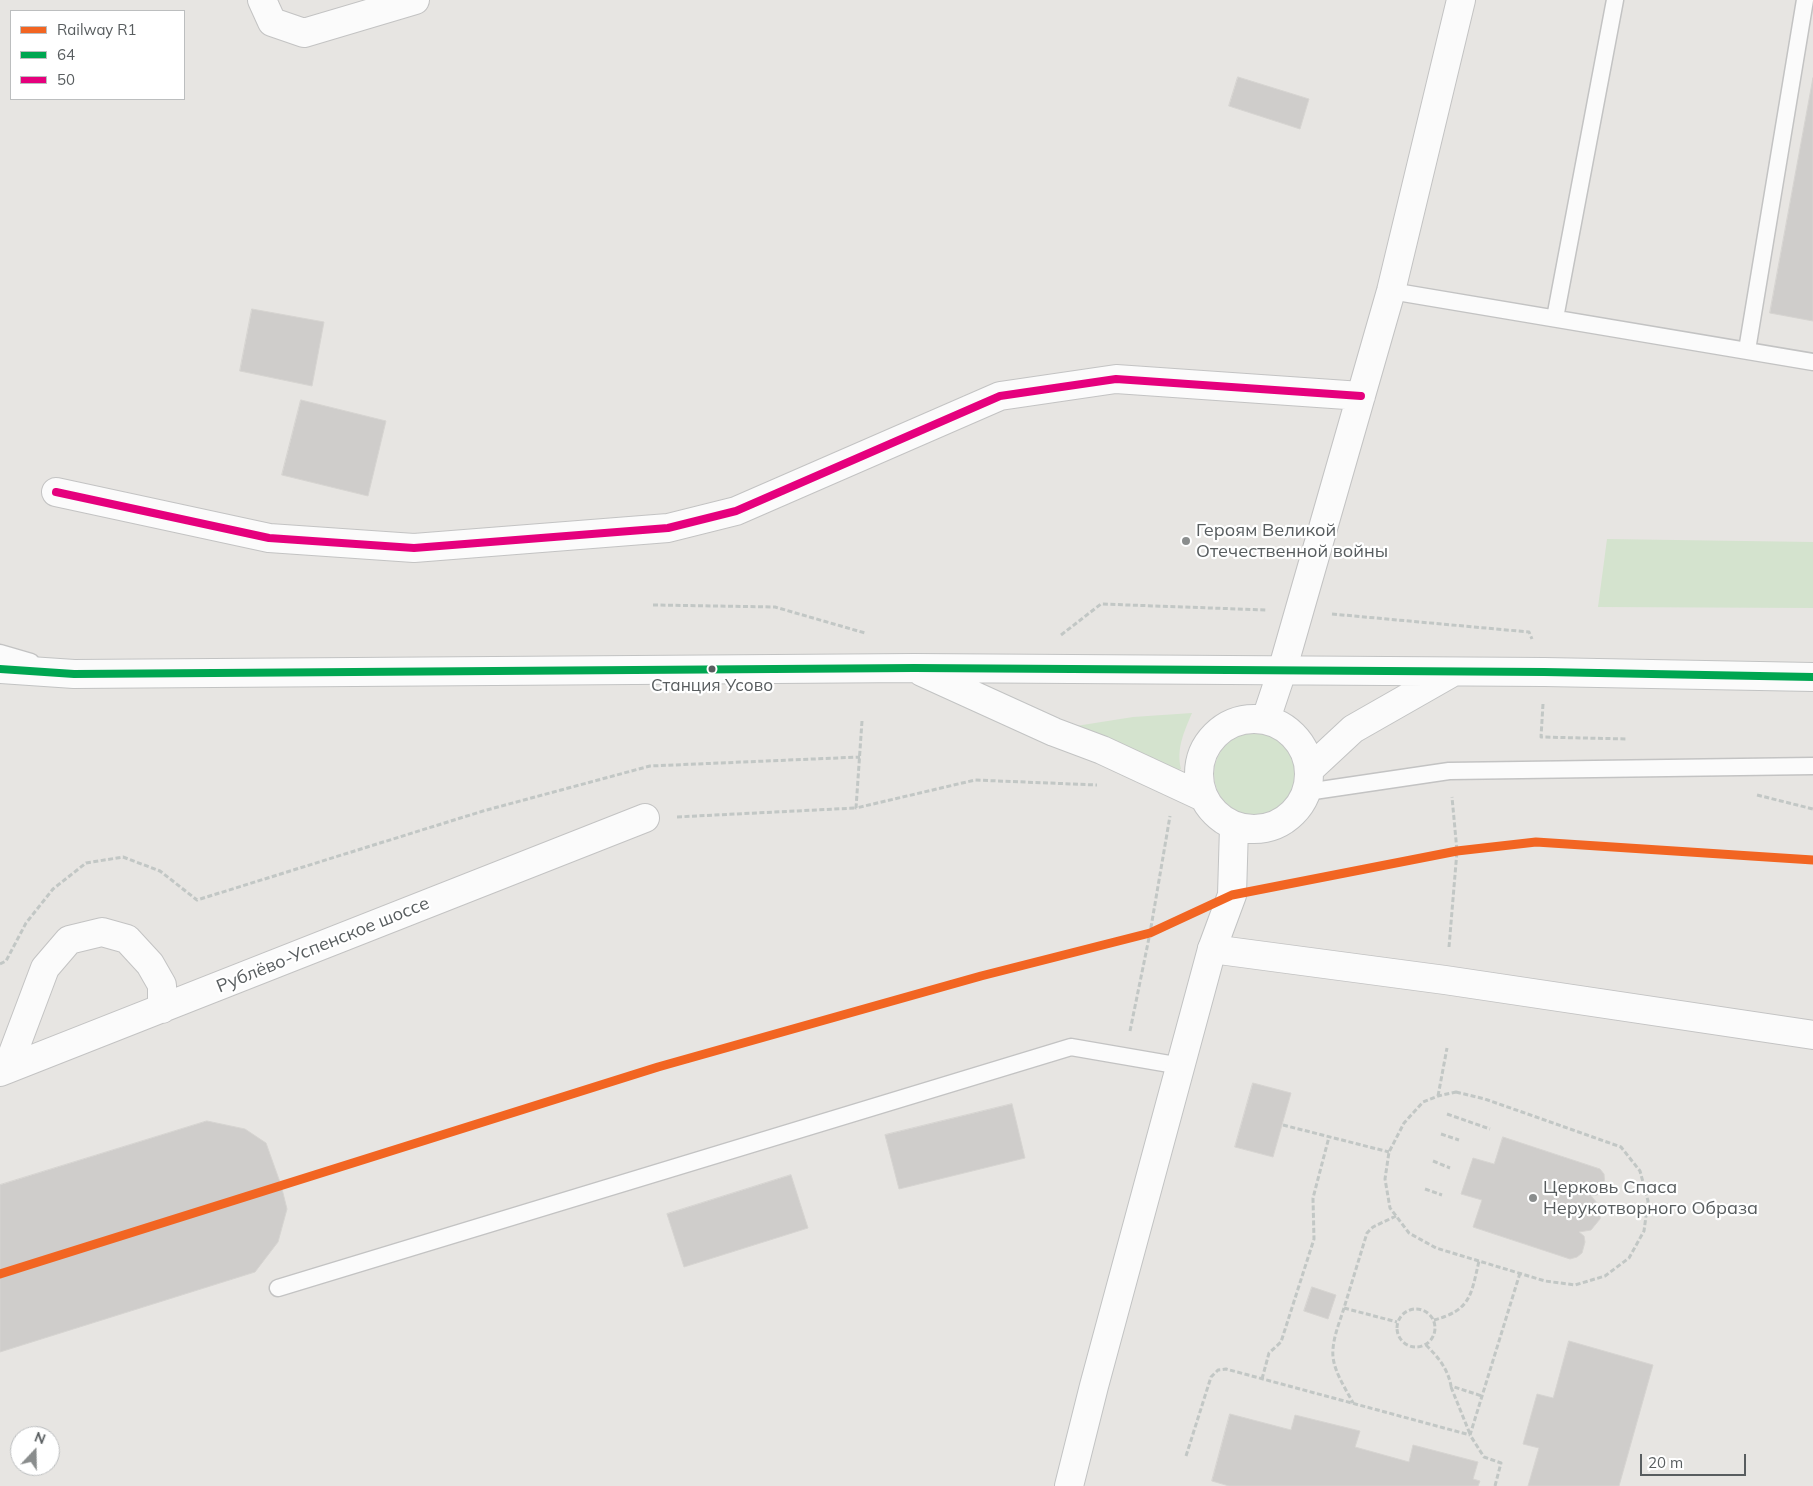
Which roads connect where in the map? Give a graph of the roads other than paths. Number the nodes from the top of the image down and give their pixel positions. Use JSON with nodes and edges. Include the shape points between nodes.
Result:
{"nodes":[{"id":1,"x":262,"y":0,"type":"edge"},
{"id":2,"x":415,"y":0,"type":"edge"},
{"id":3,"x":1461,"y":0,"type":"edge"},
{"id":4,"x":1615,"y":0,"type":"edge"},
{"id":5,"x":1805,"y":0,"type":"edge"},
{"id":6,"x":1391,"y":290,"type":"junction"},
{"id":7,"x":1555,"y":318,"type":"junction"},
{"id":8,"x":1746,"y":350,"type":"junction"},
{"id":9,"x":1813,"y":362,"type":"edge"},
{"id":10,"x":1361,"y":396,"type":"junction"},
{"id":11,"x":56,"y":492,"type":"dead end"},
{"id":12,"x":2,"y":665,"type":"edge"},
{"id":13,"x":914,"y":668,"type":"junction"},
{"id":14,"x":1282,"y":671,"type":"junction"},
{"id":15,"x":1454,"y":672,"type":"junction"},
{"id":16,"x":1813,"y":677,"type":"edge"},
{"id":17,"x":1266,"y":719,"type":"junction"},
{"id":18,"x":1813,"y":766,"type":"edge"},
{"id":19,"x":1308,"y":780,"type":"junction"},
{"id":20,"x":1203,"y":797,"type":"junction"},
{"id":21,"x":645,"y":818,"type":"road end"},
{"id":22,"x":1234,"y":827,"type":"junction"},
{"id":23,"x":1212,"y":949,"type":"junction"},
{"id":24,"x":162,"y":1009,"type":"junction"},
{"id":25,"x":1813,"y":1035,"type":"edge"},
{"id":26,"x":1181,"y":1066,"type":"junction"},
{"id":27,"x":3,"y":1070,"type":"edge"},
{"id":28,"x":278,"y":1288,"type":"dead end"},
{"id":29,"x":1069,"y":1486,"type":"edge"}],
"edges":[{"from":1,"to":2,"type":"street","via":[[272,22],[304,34]]},
{"from":3,"to":6,"type":"street"},
{"from":4,"to":7,"type":"lane"},
{"from":5,"to":8,"type":"lane"},
{"from":6,"to":7,"type":"lane"},
{"from":6,"to":10,"type":"street"},
{"from":7,"to":8,"type":"lane"},
{"from":8,"to":9,"type":"lane"},
{"from":10,"to":11,"type":"street","via":[[1116,378],[1000,396],[736,512],[668,528],[414,548],[269,538]]},
{"from":10,"to":14,"type":"street"},
{"from":12,"to":13,"type":"street","via":[[74,674]]},
{"from":13,"to":14,"type":"street"},
{"from":13,"to":20,"type":"street"},
{"from":14,"to":15,"type":"street"},
{"from":14,"to":17,"type":"street"},
{"from":15,"to":16,"type":"street"},
{"from":15,"to":19,"type":"street","via":[[1353,729]]},
{"from":17,"to":19,"type":"street","via":[[1287,729],[1303,746]]},
{"from":17,"to":20,"type":"street","via":[[1245,718],[1226,725],[1210,739],[1200,756],[1198,770]]},
{"from":18,"to":19,"type":"lane","via":[[1449,771]]},
{"from":19,"to":22,"type":"street","via":[[1296,811],[1278,824],[1256,830]]},
{"from":20,"to":22,"type":"street","via":[[1215,814]]},
{"from":21,"to":24,"type":"street","name":"Рублёво-Успенское шоссе"},
{"from":22,"to":23,"type":"street","via":[[1232,895]]},
{"from":23,"to":25,"type":"street"},
{"from":23,"to":26,"type":"street"},
{"from":24,"to":27,"type":"street","name":"Рублёво-Успенское шоссе"},
{"from":24,"to":27,"type":"street","via":[[162,985],[150,964],[127,939],[102,932],[69,940],[45,968]]},
{"from":26,"to":28,"type":"lane","via":[[1071,1047]]},
{"from":26,"to":29,"type":"street"}]}
